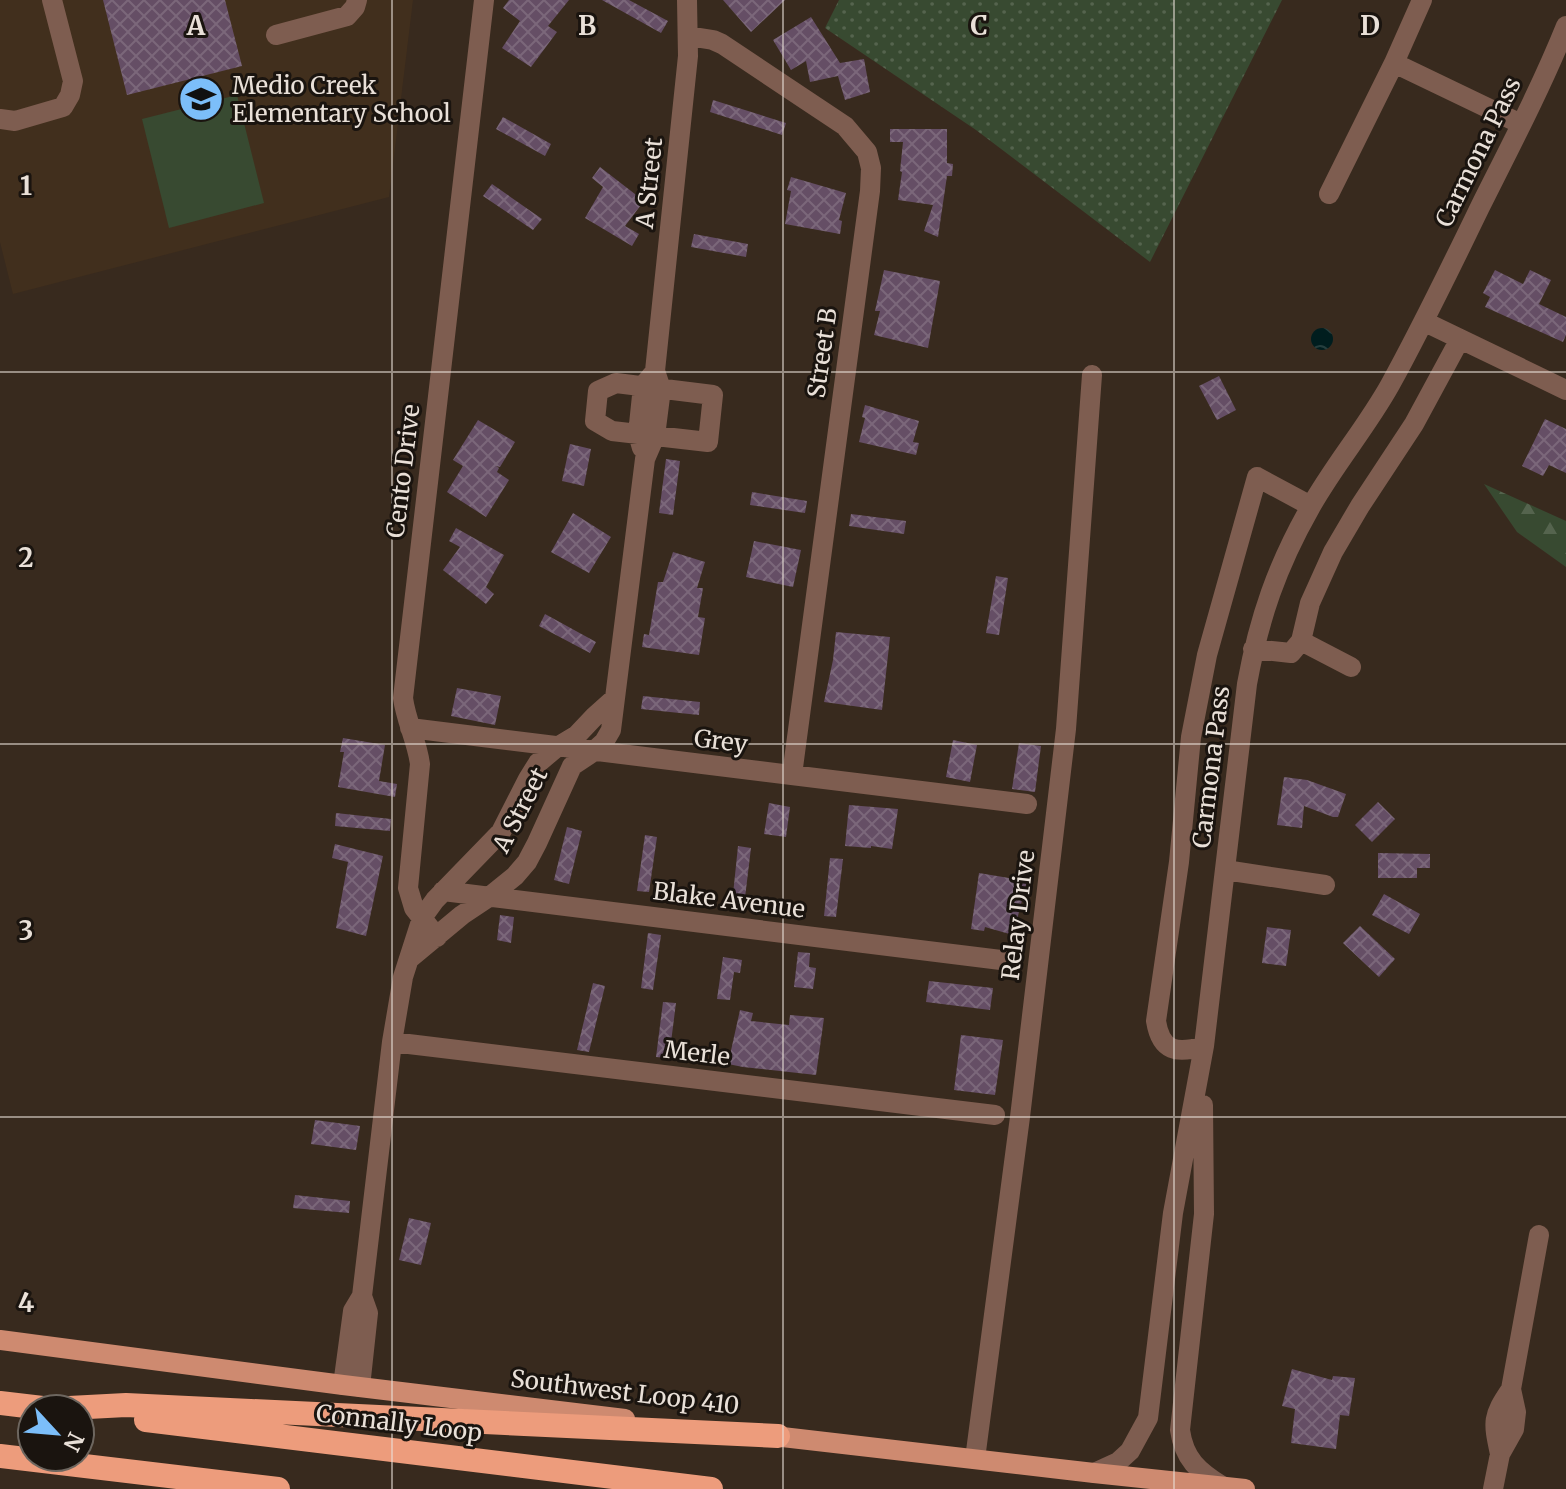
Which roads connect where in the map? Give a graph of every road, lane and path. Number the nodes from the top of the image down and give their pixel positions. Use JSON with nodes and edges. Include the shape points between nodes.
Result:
{"nodes":[{"id":1,"x":52,"y":0,"type":"edge"},
{"id":2,"x":357,"y":0,"type":"edge"},
{"id":3,"x":484,"y":0,"type":"edge"},
{"id":4,"x":687,"y":0,"type":"edge"},
{"id":5,"x":1422,"y":0,"type":"edge"},
{"id":6,"x":1566,"y":26,"type":"edge"},
{"id":7,"x":276,"y":35,"type":"dead end"},
{"id":8,"x":688,"y":36,"type":"junction"},
{"id":9,"x":1394,"y":63,"type":"junction"},
{"id":10,"x":0,"y":119,"type":"edge"},
{"id":11,"x":1521,"y":124,"type":"junction"},
{"id":12,"x":1329,"y":194,"type":"dead end"},
{"id":13,"x":1425,"y":322,"type":"junction"},
{"id":14,"x":1460,"y":339,"type":"junction"},
{"id":15,"x":1092,"y":375,"type":"dead end"},
{"id":16,"x":653,"y":382,"type":"junction"},
{"id":17,"x":1566,"y":390,"type":"edge"},
{"id":18,"x":647,"y":435,"type":"junction"},
{"id":19,"x":1311,"y":506,"type":"junction"},
{"id":20,"x":1301,"y":641,"type":"junction"},
{"id":21,"x":1253,"y":649,"type":"junction"},
{"id":22,"x":1351,"y":667,"type":"dead end"},
{"id":23,"x":614,"y":699,"type":"junction"},
{"id":24,"x":410,"y":728,"type":"junction"},
{"id":25,"x":557,"y":747,"type":"junction"},
{"id":26,"x":593,"y":752,"type":"junction"},
{"id":27,"x":792,"y":775,"type":"junction"},
{"id":28,"x":1027,"y":804,"type":"dead end"},
{"id":29,"x":1225,"y":870,"type":"junction"},
{"id":30,"x":1325,"y":885,"type":"dead end"},
{"id":31,"x":443,"y":891,"type":"junction"},
{"id":32,"x":489,"y":897,"type":"junction"},
{"id":33,"x":422,"y":918,"type":"junction"},
{"id":34,"x":437,"y":937,"type":"junction"},
{"id":35,"x":409,"y":959,"type":"junction"},
{"id":36,"x":1009,"y":961,"type":"dead end"},
{"id":37,"x":392,"y":1042,"type":"junction"},
{"id":38,"x":1204,"y":1046,"type":"junction"},
{"id":39,"x":995,"y":1115,"type":"dead end"},
{"id":40,"x":1539,"y":1235,"type":"dead end"},
{"id":41,"x":1163,"y":1299,"type":"junction"},
{"id":42,"x":1195,"y":1303,"type":"junction"},
{"id":43,"x":0,"y":1340,"type":"edge"},
{"id":44,"x":352,"y":1386,"type":"junction"},
{"id":45,"x":96,"y":1407,"type":"edge"},
{"id":46,"x":96,"y":1414,"type":"edge"},
{"id":47,"x":778,"y":1436,"type":"junction"},
{"id":48,"x":0,"y":1456,"type":"edge"},
{"id":49,"x":975,"y":1459,"type":"junction"},
{"id":50,"x":1094,"y":1473,"type":"junction"},
{"id":51,"x":217,"y":1481,"type":"junction"},
{"id":52,"x":1222,"y":1486,"type":"junction"},
{"id":53,"x":242,"y":1489,"type":"edge"},
{"id":54,"x":278,"y":1489,"type":"edge"},
{"id":55,"x":711,"y":1489,"type":"edge"},
{"id":56,"x":1245,"y":1489,"type":"edge"},
{"id":57,"x":1493,"y":1489,"type":"edge"}],
"edges":[{"from":1,"to":10,"type":"street","via":[[73,81],[70,95],[63,107],[15,121]]},
{"from":2,"to":7,"type":"street","via":[[347,16]]},
{"from":3,"to":24,"type":"street","name":"Cento Drive","via":[[403,698]]},
{"from":4,"to":8,"type":"street","name":"A Street"},
{"from":5,"to":9,"type":"street"},
{"from":6,"to":11,"type":"street","name":"Carmona Pass"},
{"from":8,"to":16,"type":"street","name":"A Street"},
{"from":8,"to":27,"type":"street","name":"Street B","via":[[722,44],[845,126],[867,152],[871,168]]},
{"from":9,"to":11,"type":"street"},
{"from":9,"to":12,"type":"street"},
{"from":11,"to":13,"type":"street","name":"Carmona Pass"},
{"from":13,"to":14,"type":"street"},
{"from":13,"to":19,"type":"street","name":"Carmona Pass"},
{"from":14,"to":17,"type":"street"},
{"from":14,"to":20,"type":"street","via":[[1414,424],[1333,552],[1310,603]]},
{"from":15,"to":49,"type":"street","name":"Relay Drive","via":[[1066,729]]},
{"from":16,"to":18,"type":"street","name":"A Street"},
{"from":16,"to":18,"type":"street","via":[[616,383],[598,391],[595,421],[612,431]]},
{"from":16,"to":18,"type":"street","via":[[713,395],[708,442]]},
{"from":18,"to":23,"type":"street","name":"A Street"},
{"from":19,"to":21,"type":"street","name":"Carmona Pass","via":[[1278,572]]},
{"from":19,"to":38,"type":"street","via":[[1257,477],[1207,655],[1191,737],[1156,1021],[1158,1036],[1171,1048]]},
{"from":20,"to":21,"type":"street","via":[[1291,653]]},
{"from":20,"to":22,"type":"street"},
{"from":21,"to":29,"type":"street","name":"Carmona Pass"},
{"from":23,"to":25,"type":"street","name":"A Street"},
{"from":23,"to":26,"type":"street","name":"A Street","via":[[611,730]]},
{"from":24,"to":25,"type":"street","name":"Grey"},
{"from":24,"to":33,"type":"street","name":"Cento Drive","via":[[420,764],[408,888]]},
{"from":25,"to":26,"type":"street","name":"Grey"},
{"from":25,"to":31,"type":"street","name":"A Street","via":[[538,763],[501,832]]},
{"from":26,"to":27,"type":"street","name":"Grey"},
{"from":26,"to":32,"type":"street","name":"A Street","via":[[572,766],[527,862]]},
{"from":27,"to":28,"type":"street","name":"Grey"},
{"from":29,"to":30,"type":"street"},
{"from":29,"to":38,"type":"street","name":"Carmona Pass"},
{"from":31,"to":32,"type":"street","name":"Blake Avenue"},
{"from":31,"to":33,"type":"street","name":"A Street"},
{"from":32,"to":34,"type":"street","name":"A Street"},
{"from":32,"to":36,"type":"street","name":"Blake Avenue"},
{"from":33,"to":34,"type":"street","name":"Cento Drive"},
{"from":33,"to":35,"type":"street","name":"A Street"},
{"from":34,"to":35,"type":"street","name":"A Street"},
{"from":35,"to":37,"type":"street","name":"A Street"},
{"from":37,"to":39,"type":"street","name":"Merle"},
{"from":37,"to":44,"type":"street","name":"A Street","via":[[362,1296],[368,1313]]},
{"from":38,"to":41,"type":"street","name":"Carmona Pass"},
{"from":38,"to":42,"type":"street","name":"Carmona Pass","via":[[1204,1214]]},
{"from":40,"to":57,"type":"street","via":[[1511,1389],[1496,1411],[1500,1454]]},
{"from":41,"to":42,"type":"street"},
{"from":41,"to":50,"type":"street","name":"Carmona Pass","via":[[1148,1418],[1130,1451]]},
{"from":42,"to":52,"type":"street","name":"Carmona Pass","via":[[1182,1446],[1195,1466]]},
{"from":43,"to":44,"type":"main road","name":"Southwest Loop 410"},
{"from":44,"to":47,"type":"main road","name":"Southwest Loop 410"},
{"from":45,"to":47,"type":"highway"},
{"from":46,"to":55,"type":"highway","name":"Connally Loop"},
{"from":47,"to":49,"type":"main road","name":"Southwest Loop 410"},
{"from":48,"to":51,"type":"highway"},
{"from":49,"to":50,"type":"main road","name":"Southwest Loop 410"},
{"from":50,"to":52,"type":"main road","name":"Southwest Loop 410"},
{"from":51,"to":53,"type":"highway"},
{"from":51,"to":54,"type":"highway"},
{"from":52,"to":56,"type":"main road","name":"Southwest Loop 410"}]}
